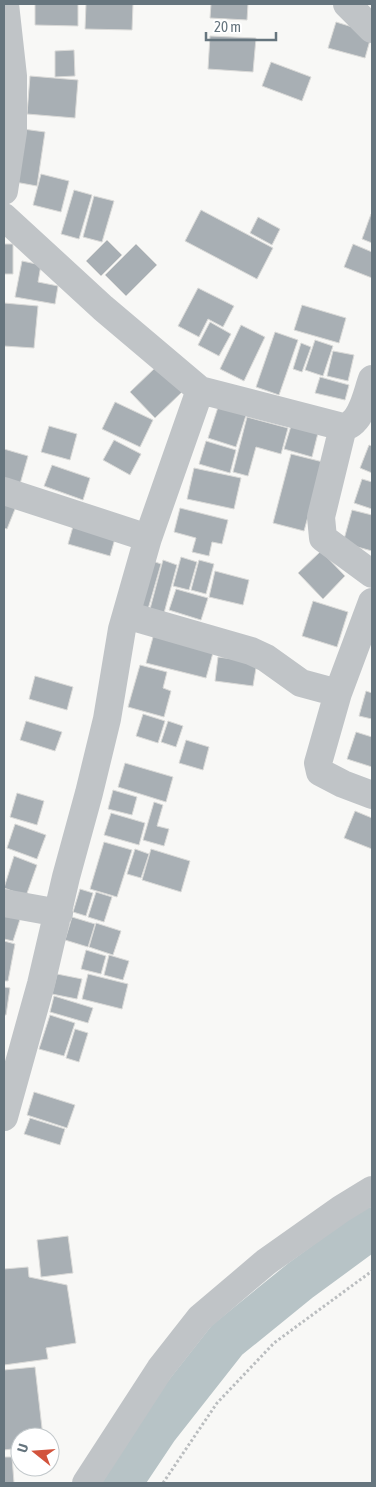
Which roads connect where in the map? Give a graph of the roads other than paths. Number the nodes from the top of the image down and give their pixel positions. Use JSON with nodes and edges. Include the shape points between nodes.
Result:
{"nodes":[{"id":1,"x":5,"y":4,"type":"edge"},
{"id":2,"x":347,"y":4,"type":"edge"},
{"id":3,"x":372,"y":29,"type":"edge"},
{"id":4,"x":4,"y":191,"type":"edge"},
{"id":5,"x":4,"y":216,"type":"edge"},
{"id":6,"x":372,"y":379,"type":"edge"},
{"id":7,"x":200,"y":390,"type":"junction"},
{"id":8,"x":343,"y":427,"type":"junction"},
{"id":9,"x":4,"y":490,"type":"edge"},
{"id":10,"x":148,"y":538,"type":"junction"},
{"id":11,"x":372,"y":574,"type":"edge"},
{"id":12,"x":372,"y":602,"type":"edge"},
{"id":13,"x":126,"y":615,"type":"junction"},
{"id":14,"x":338,"y":693,"type":"junction"},
{"id":15,"x":372,"y":795,"type":"edge"},
{"id":16,"x":4,"y":903,"type":"edge"},
{"id":17,"x":58,"y":913,"type":"junction"},
{"id":18,"x":5,"y":1105,"type":"edge"},
{"id":19,"x":372,"y":1190,"type":"edge"},
{"id":20,"x":86,"y":1483,"type":"edge"}],
"edges":[{"from":1,"to":4,"type":"street","via":[[13,76],[13,132]]},
{"from":2,"to":3,"type":"street"},
{"from":5,"to":7,"type":"street","via":[[103,308]]},
{"from":6,"to":8,"type":"street","via":[[356,420]]},
{"from":7,"to":8,"type":"street"},
{"from":7,"to":10,"type":"street"},
{"from":8,"to":11,"type":"street","via":[[321,517],[323,538]]},
{"from":9,"to":10,"type":"street"},
{"from":10,"to":13,"type":"street"},
{"from":12,"to":14,"type":"street"},
{"from":13,"to":14,"type":"street","via":[[251,651],[301,683]]},
{"from":13,"to":17,"type":"street","via":[[106,719]]},
{"from":14,"to":15,"type":"street","via":[[318,763],[320,772]]},
{"from":16,"to":17,"type":"street"},
{"from":17,"to":18,"type":"street","via":[[41,984]]},
{"from":19,"to":20,"type":"street","via":[[266,1262],[200,1318],[160,1369]]}]}
